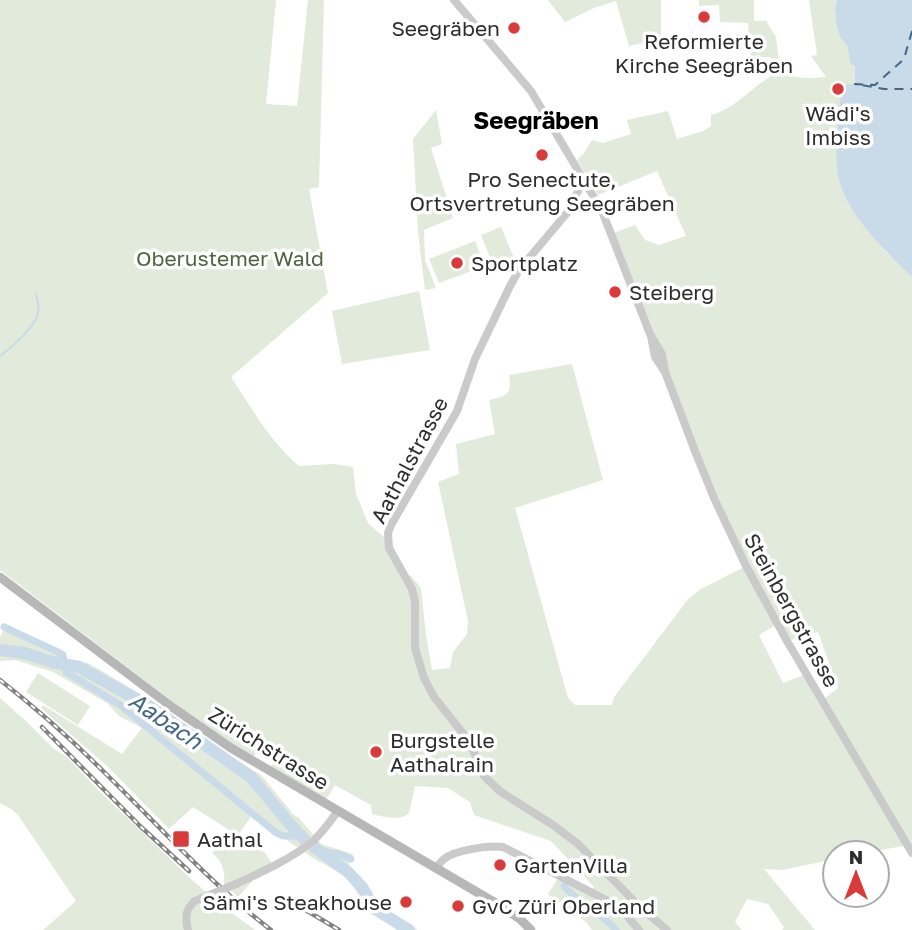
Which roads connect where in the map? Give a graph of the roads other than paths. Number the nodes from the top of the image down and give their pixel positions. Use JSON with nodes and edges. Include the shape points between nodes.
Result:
{"nodes":[{"id":1,"x":454,"y":0,"type":"edge"},
{"id":2,"x":585,"y":183,"type":"junction"},
{"id":3,"x":0,"y":577,"type":"edge"},
{"id":4,"x":338,"y":811,"type":"junction"},
{"id":5,"x":912,"y":853,"type":"edge"},
{"id":6,"x":436,"y":868,"type":"junction"},
{"id":7,"x":188,"y":930,"type":"edge"},
{"id":8,"x":531,"y":930,"type":"edge"},
{"id":9,"x":639,"y":930,"type":"edge"},
{"id":10,"x":667,"y":930,"type":"edge"}],
"edges":[{"from":1,"to":2,"type":"street","name":"Steinbergstrasse","via":[[531,91]]},
{"from":2,"to":5,"type":"street","name":"Steinbergstrasse","via":[[607,223],[660,349],[714,498],[746,566]]},
{"from":2,"to":10,"type":"street","name":"Aathalstrasse","via":[[568,213],[510,286],[475,359],[457,411],[391,525],[388,541],[412,589],[414,642],[424,678],[469,741],[484,776],[578,844]]},
{"from":3,"to":4,"type":"main road","name":"Zürichstrasse","via":[[172,707]]},
{"from":4,"to":6,"type":"main road","name":"Zürichstrasse"},
{"from":4,"to":7,"type":"street","bridge":true,"via":[[320,834],[290,856],[195,901],[187,910]]},
{"from":6,"to":8,"type":"main road","name":"Zürichstrasse"},
{"from":6,"to":9,"type":"street","via":[[452,855],[503,847],[608,901]]}]}
